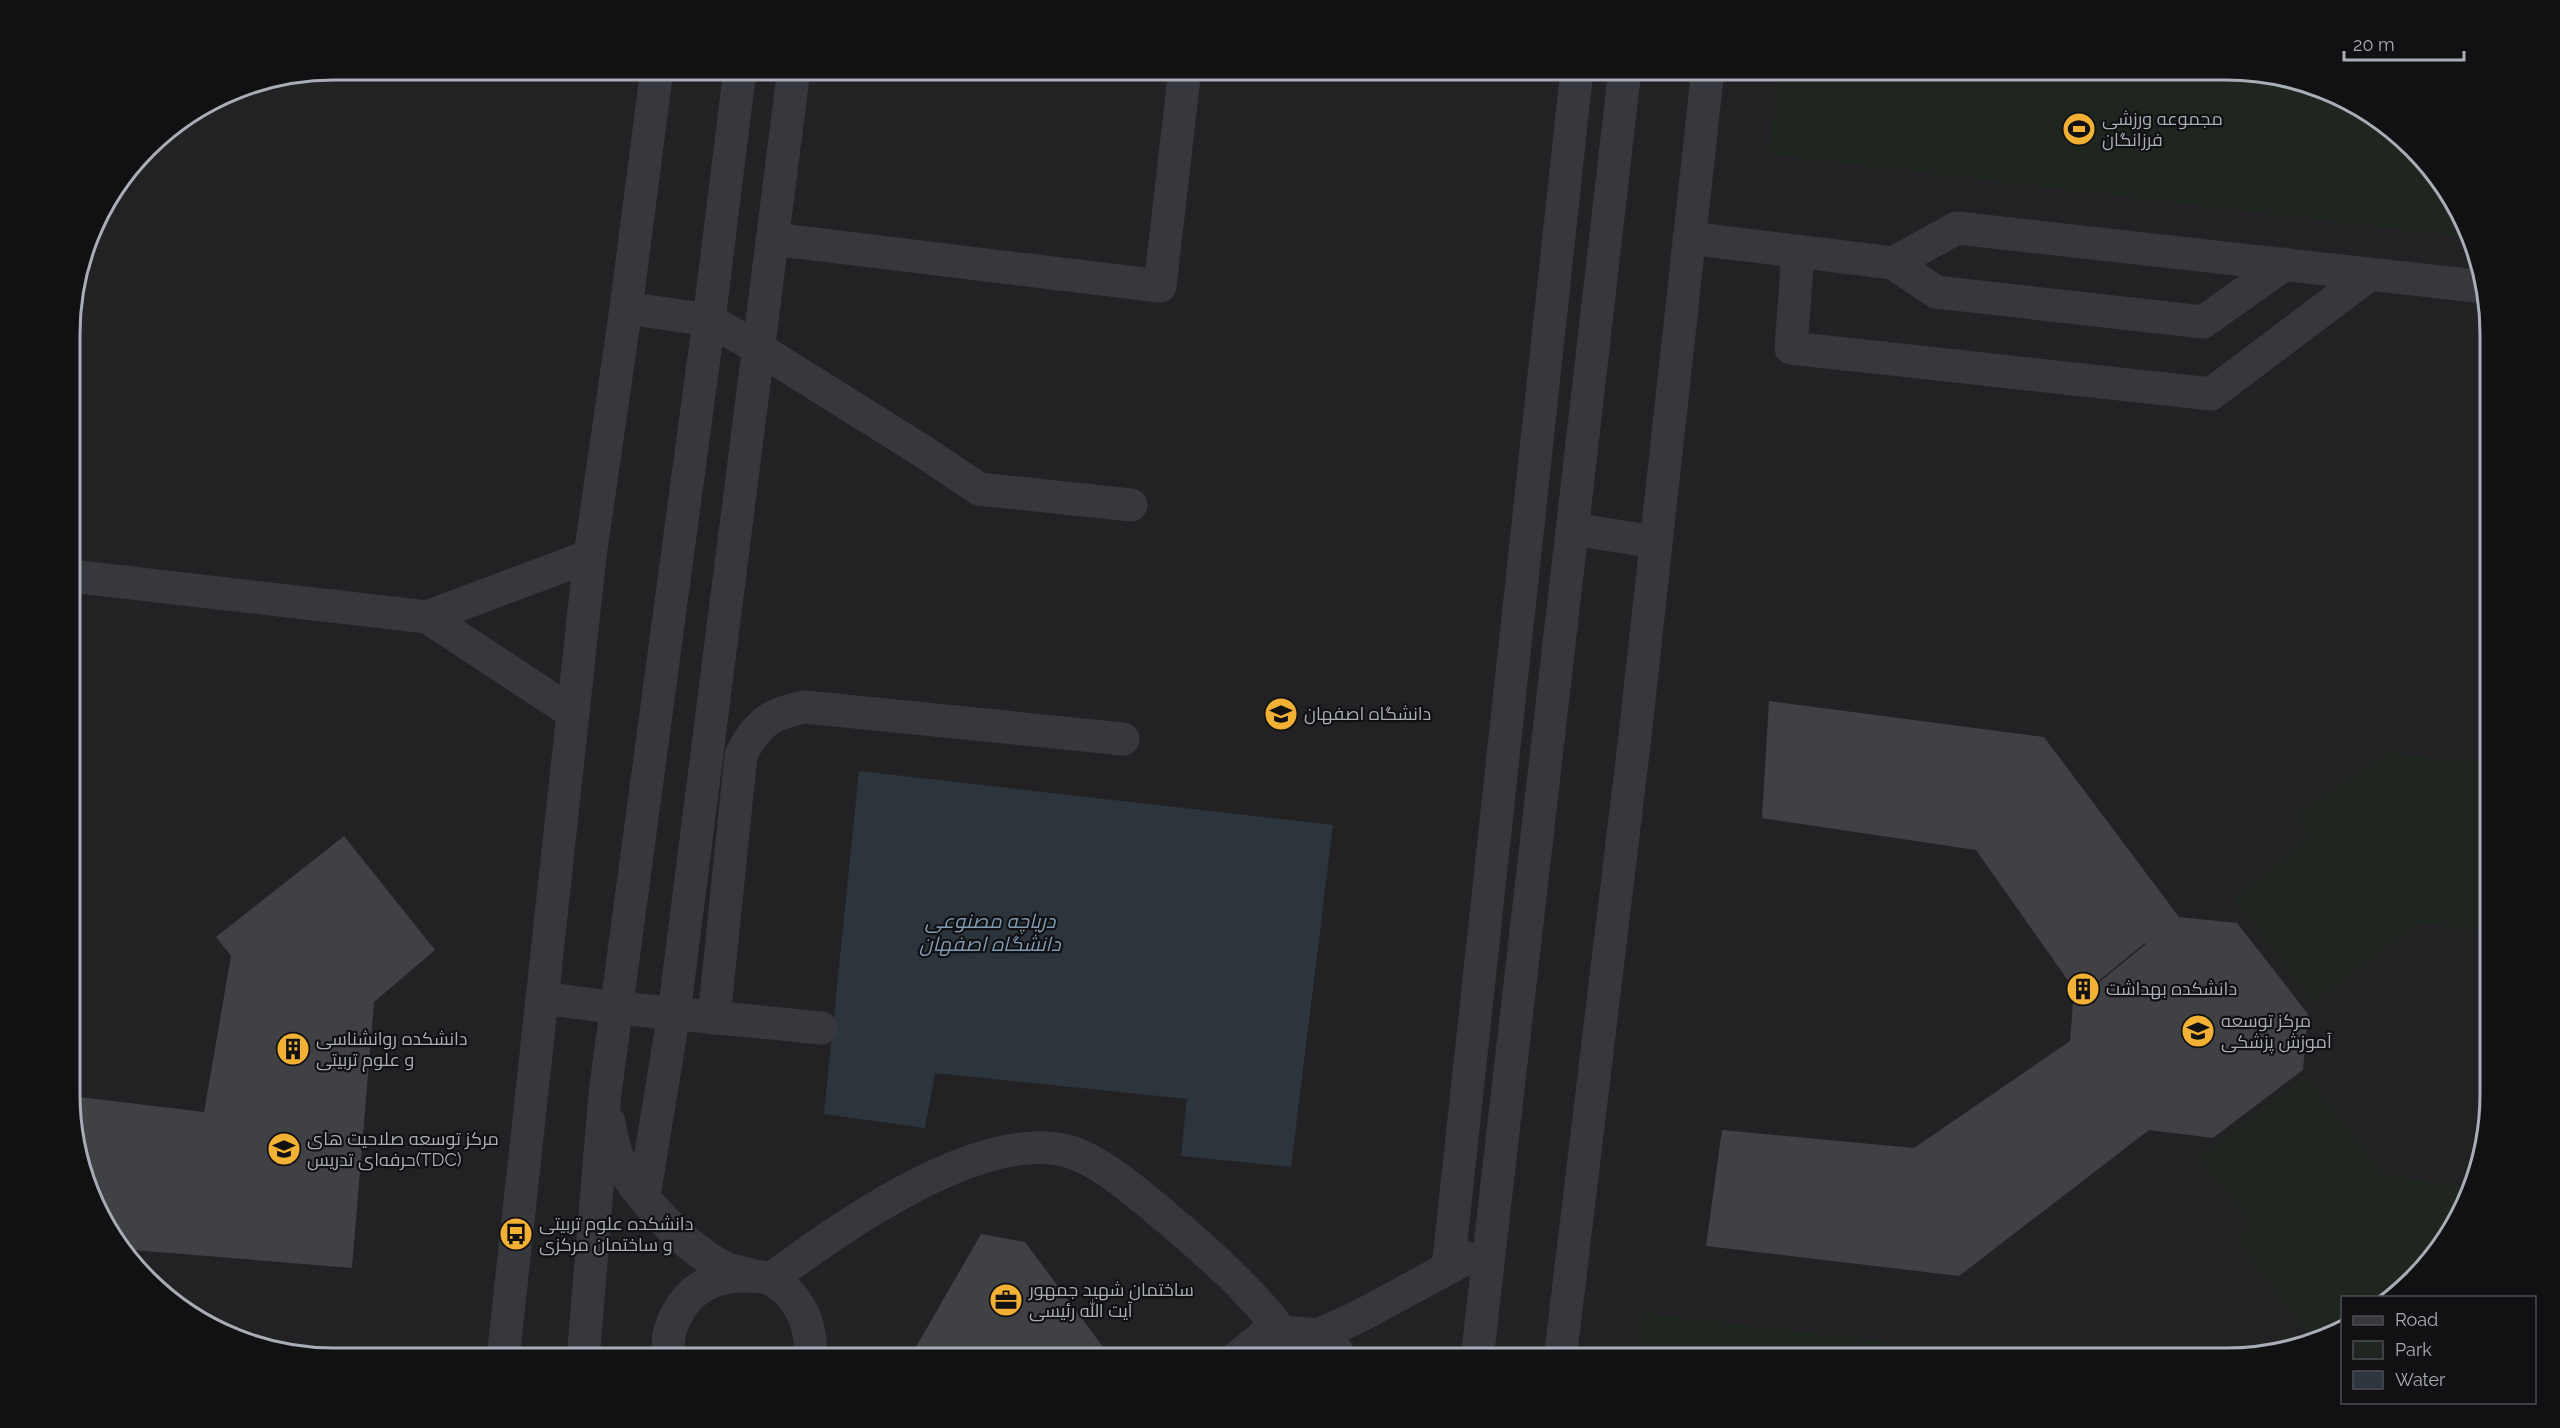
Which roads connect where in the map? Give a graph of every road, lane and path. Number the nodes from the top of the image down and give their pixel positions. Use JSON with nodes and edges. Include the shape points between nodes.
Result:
{"nodes":[{"id":1,"x":656,"y":80,"type":"edge"},
{"id":2,"x":739,"y":80,"type":"edge"},
{"id":3,"x":793,"y":80,"type":"edge"},
{"id":4,"x":1184,"y":80,"type":"edge"},
{"id":5,"x":1576,"y":80,"type":"edge"},
{"id":6,"x":1624,"y":80,"type":"edge"},
{"id":7,"x":1707,"y":80,"type":"edge"},
{"id":8,"x":1689,"y":238,"type":"junction"},
{"id":9,"x":773,"y":239,"type":"junction"},
{"id":10,"x":1798,"y":253,"type":"junction"},
{"id":11,"x":1893,"y":263,"type":"junction"},
{"id":12,"x":2285,"y":264,"type":"junction"},
{"id":13,"x":2370,"y":274,"type":"junction"},
{"id":14,"x":2476,"y":286,"type":"edge"},
{"id":15,"x":626,"y":308,"type":"junction"},
{"id":16,"x":709,"y":320,"type":"junction"},
{"id":17,"x":758,"y":348,"type":"junction"},
{"id":18,"x":1131,"y":505,"type":"dead end"},
{"id":19,"x":1573,"y":529,"type":"junction"},
{"id":20,"x":1655,"y":542,"type":"junction"},
{"id":21,"x":590,"y":556,"type":"junction"},
{"id":22,"x":80,"y":577,"type":"edge"},
{"id":23,"x":427,"y":617,"type":"junction"},
{"id":24,"x":573,"y":713,"type":"junction"},
{"id":25,"x":1122,"y":740,"type":"dead end"},
{"id":26,"x":542,"y":998,"type":"junction"},
{"id":27,"x":618,"y":1008,"type":"junction"},
{"id":28,"x":674,"y":1014,"type":"junction"},
{"id":29,"x":714,"y":1018,"type":"junction"},
{"id":30,"x":821,"y":1028,"type":"dead end"},
{"id":31,"x":605,"y":1093,"type":"junction"},
{"id":32,"x":644,"y":1196,"type":"junction"},
{"id":33,"x":1496,"y":1199,"type":"junction"},
{"id":34,"x":1448,"y":1268,"type":"junction"},
{"id":35,"x":761,"y":1277,"type":"junction"},
{"id":36,"x":1282,"y":1332,"type":"junction"},
{"id":37,"x":1318,"y":1335,"type":"junction"},
{"id":38,"x":503,"y":1348,"type":"edge"},
{"id":39,"x":584,"y":1348,"type":"edge"},
{"id":40,"x":668,"y":1348,"type":"edge"},
{"id":41,"x":811,"y":1348,"type":"edge"},
{"id":42,"x":1248,"y":1348,"type":"edge"},
{"id":43,"x":1334,"y":1348,"type":"edge"},
{"id":44,"x":1478,"y":1348,"type":"edge"},
{"id":45,"x":1561,"y":1348,"type":"edge"}],
"edges":[{"from":1,"to":15,"type":"street"},
{"from":2,"to":16,"type":"street"},
{"from":3,"to":9,"type":"street"},
{"from":4,"to":9,"type":"street","via":[[1160,286]]},
{"from":5,"to":34,"type":"street"},
{"from":6,"to":19,"type":"street"},
{"from":7,"to":8,"type":"street"},
{"from":8,"to":10,"type":"street"},
{"from":8,"to":20,"type":"street"},
{"from":9,"to":17,"type":"street"},
{"from":10,"to":11,"type":"street"},
{"from":10,"to":13,"type":"street","via":[[1791,348],[2211,394]]},
{"from":11,"to":12,"type":"street","via":[[1957,228]]},
{"from":11,"to":12,"type":"street","via":[[1936,292],[2203,322]]},
{"from":12,"to":13,"type":"street"},
{"from":13,"to":14,"type":"street"},
{"from":15,"to":16,"type":"street"},
{"from":15,"to":21,"type":"street"},
{"from":16,"to":17,"type":"street"},
{"from":16,"to":27,"type":"street"},
{"from":17,"to":18,"type":"street","via":[[979,489]]},
{"from":17,"to":28,"type":"street"},
{"from":19,"to":20,"type":"street"},
{"from":19,"to":33,"type":"street"},
{"from":20,"to":45,"type":"street"},
{"from":21,"to":23,"type":"street"},
{"from":21,"to":24,"type":"street"},
{"from":22,"to":23,"type":"street"},
{"from":23,"to":24,"type":"street"},
{"from":24,"to":26,"type":"street"},
{"from":25,"to":29,"type":"street","via":[[805,707],[783,711],[764,722],[750,736],[741,755]]},
{"from":26,"to":27,"type":"street"},
{"from":26,"to":38,"type":"street"},
{"from":27,"to":28,"type":"street"},
{"from":27,"to":31,"type":"street"},
{"from":28,"to":29,"type":"street"},
{"from":28,"to":32,"type":"street"},
{"from":29,"to":30,"type":"street"},
{"from":31,"to":32,"type":"street","via":[[612,1142],[619,1160]]},
{"from":31,"to":39,"type":"street"},
{"from":32,"to":35,"type":"street","via":[[693,1246],[727,1268]]},
{"from":33,"to":34,"type":"street","via":[[1476,1253]]},
{"from":33,"to":44,"type":"street"},
{"from":34,"to":37,"type":"street"},
{"from":35,"to":36,"type":"street","via":[[897,1196],[968,1160],[1008,1149],[1046,1148],[1080,1155],[1156,1208],[1244,1286]]},
{"from":35,"to":40,"type":"street","via":[[724,1276],[699,1287],[683,1301],[671,1325]]},
{"from":35,"to":41,"type":"street","via":[[795,1299],[806,1318]]},
{"from":36,"to":37,"type":"street"},
{"from":36,"to":42,"type":"street","via":[[1262,1337]]},
{"from":37,"to":43,"type":"street"}]}
